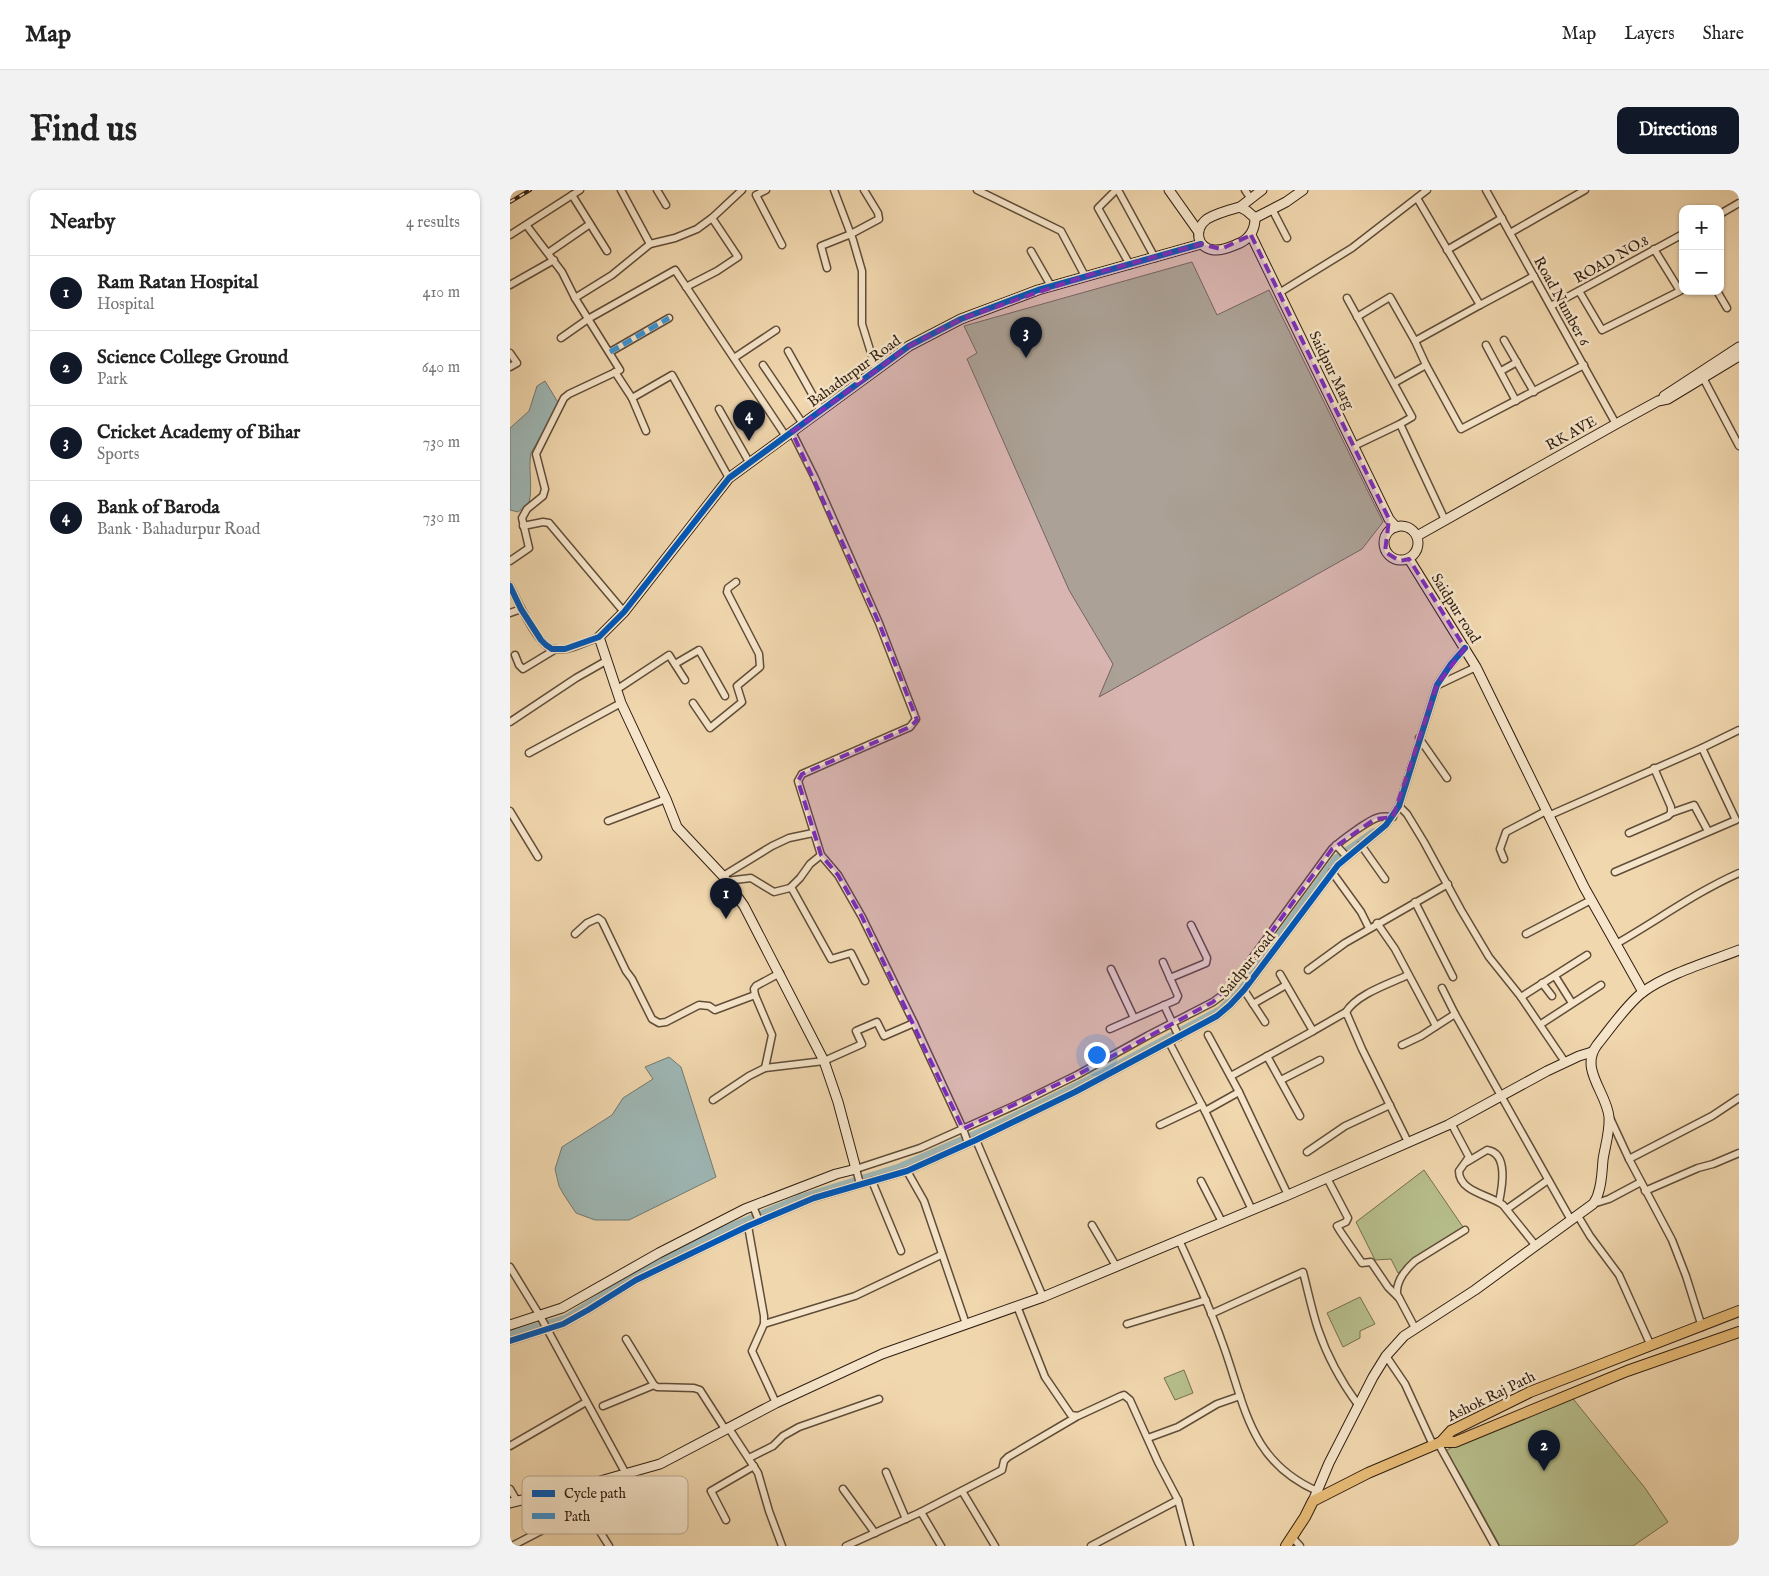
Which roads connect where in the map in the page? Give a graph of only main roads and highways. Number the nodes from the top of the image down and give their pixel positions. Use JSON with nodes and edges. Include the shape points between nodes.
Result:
{"nodes":[{"id":1,"x":1169,"y":190,"type":"edge"},
{"id":2,"x":1262,"y":190,"type":"edge"},
{"id":3,"x":1303,"y":190,"type":"edge"},
{"id":4,"x":1240,"y":207,"type":"junction"},
{"id":5,"x":1189,"y":218,"type":"junction"},
{"id":6,"x":1255,"y":218,"type":"junction"},
{"id":7,"x":1207,"y":220,"type":"junction"},
{"id":8,"x":1198,"y":231,"type":"junction"},
{"id":9,"x":1251,"y":235,"type":"junction"},
{"id":10,"x":1201,"y":244,"type":"junction"},
{"id":11,"x":1739,"y":348,"type":"edge"},
{"id":12,"x":1739,"y":356,"type":"edge"},
{"id":13,"x":1701,"y":375,"type":"junction"},
{"id":14,"x":1392,"y":529,"type":"junction"},
{"id":15,"x":1417,"y":536,"type":"junction"},
{"id":16,"x":1409,"y":559,"type":"junction"},
{"id":17,"x":1739,"y":950,"type":"edge"},
{"id":18,"x":1643,"y":992,"type":"junction"},
{"id":19,"x":1592,"y":1052,"type":"junction"},
{"id":20,"x":1739,"y":1311,"type":"edge"},
{"id":21,"x":510,"y":1325,"type":"edge"},
{"id":22,"x":1698,"y":1328,"type":"junction"},
{"id":23,"x":1739,"y":1332,"type":"edge"},
{"id":24,"x":1700,"y":1345,"type":"junction"},
{"id":25,"x":1437,"y":1443,"type":"junction"},
{"id":26,"x":618,"y":1476,"type":"edge"},
{"id":27,"x":1313,"y":1501,"type":"junction"},
{"id":28,"x":1286,"y":1546,"type":"edge"}],
"edges":[{"from":1,"to":5,"type":"main road"},
{"from":2,"to":4,"type":"main road"},
{"from":3,"to":6,"type":"main road"},
{"from":4,"to":6,"type":"main road"},
{"from":4,"to":7,"type":"main road"},
{"from":5,"to":7,"type":"main road"},
{"from":5,"to":8,"type":"main road"},
{"from":6,"to":9,"type":"main road"},
{"from":7,"to":8,"type":"main road"},
{"from":8,"to":10,"type":"main road"},
{"from":9,"to":10,"type":"main road","via":[[1221,250],[1212,250]]},
{"from":9,"to":14,"type":"main road","name":"Saidpur Marg"},
{"from":10,"to":21,"type":"main road","name":"Bahadurpur Road","via":[[1051,286],[961,319],[908,346],[728,478],[624,612],[599,636],[616,690],[677,827],[724,878],[753,921],[824,1062],[856,1170],[836,1174],[754,1207],[659,1253],[562,1308],[541,1318]]},
{"from":11,"to":13,"type":"main road"},
{"from":12,"to":13,"type":"main road","name":"RK AVE"},
{"from":13,"to":15,"type":"main road","name":"RK AVE","via":[[1668,399],[1658,401]]},
{"from":14,"to":15,"type":"main road","via":[[1407,527]]},
{"from":14,"to":16,"type":"main road","via":[[1383,542],[1385,552],[1400,561]]},
{"from":15,"to":16,"type":"main road","via":[[1416,553]]},
{"from":16,"to":18,"type":"main road","name":"Saidpur road","via":[[1476,667],[1591,900]]},
{"from":17,"to":18,"type":"main road"},
{"from":18,"to":19,"type":"main road"},
{"from":19,"to":26,"type":"main road","via":[[1565,1062],[1451,1123],[1288,1195],[1042,1297],[882,1354],[776,1403],[660,1464]]},
{"from":19,"to":27,"type":"main road","via":[[1591,1068],[1609,1117],[1599,1192],[1593,1204],[1404,1336],[1373,1377]]},
{"from":20,"to":22,"type":"main road","name":"Ashok Raj Path"},
{"from":22,"to":24,"type":"main road"},
{"from":22,"to":25,"type":"main road","name":"Ashok Raj Path","via":[[1530,1392],[1451,1431]]},
{"from":23,"to":24,"type":"main road"},
{"from":24,"to":25,"type":"main road","via":[[1627,1371],[1455,1442]]},
{"from":25,"to":27,"type":"main road","name":"Ashok Raj Path"},
{"from":27,"to":28,"type":"main road"}]}
